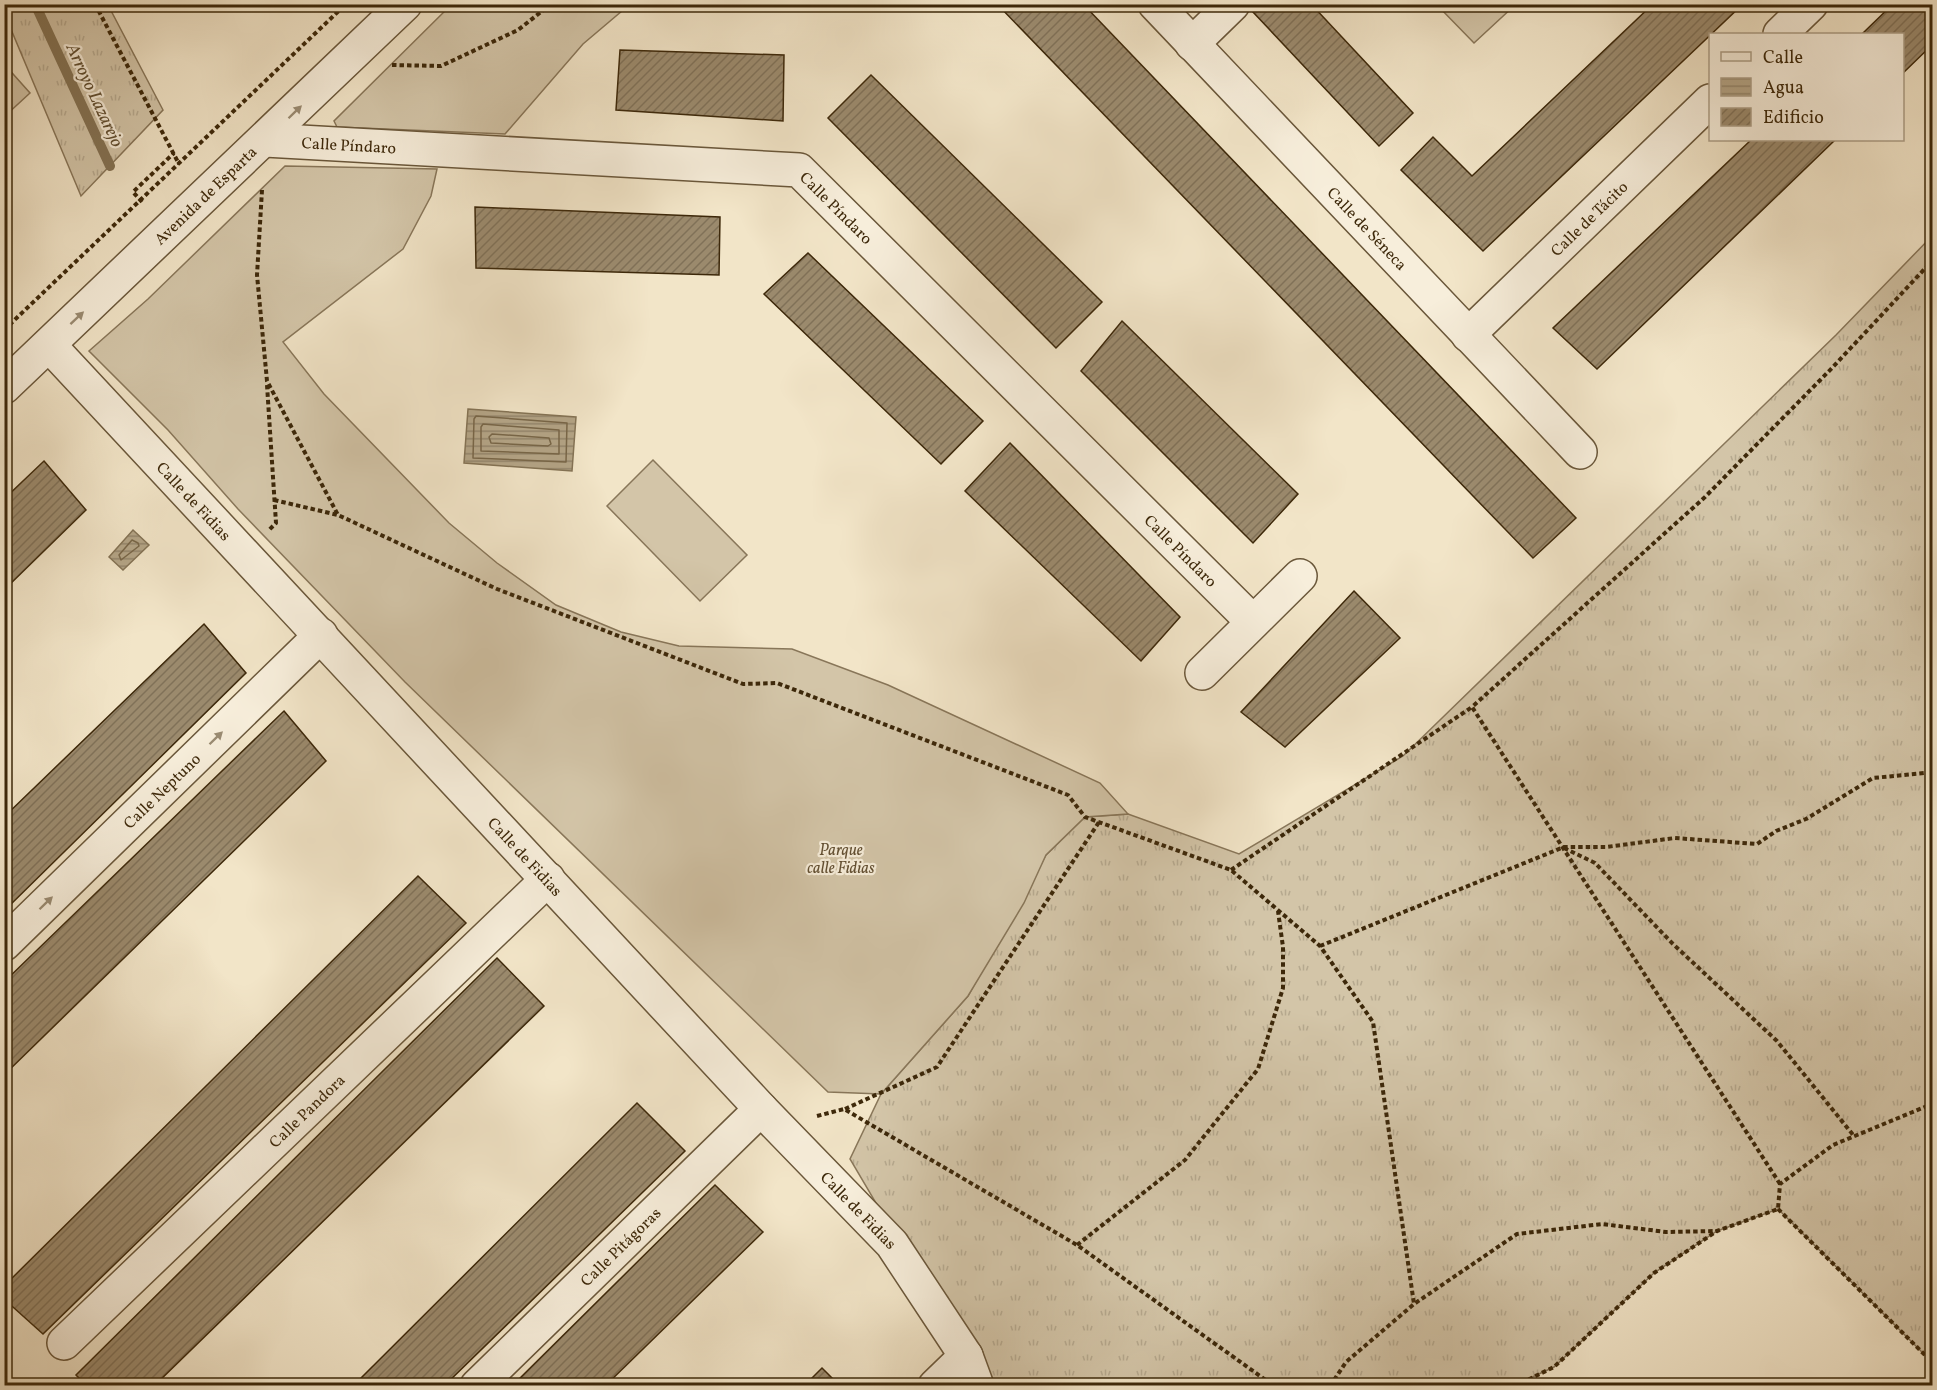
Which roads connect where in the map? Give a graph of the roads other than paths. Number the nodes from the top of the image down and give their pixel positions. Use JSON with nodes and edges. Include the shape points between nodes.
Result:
{"nodes":[{"id":1,"x":405,"y":4,"type":"edge"},
{"id":2,"x":1155,"y":4,"type":"edge"},
{"id":3,"x":1233,"y":4,"type":"edge"},
{"id":4,"x":1811,"y":4,"type":"edge"},
{"id":5,"x":1781,"y":33,"type":"edge"},
{"id":6,"x":1192,"y":44,"type":"junction"},
{"id":7,"x":1709,"y":102,"type":"edge"},
{"id":8,"x":265,"y":140,"type":"junction"},
{"id":9,"x":1468,"y":335,"type":"junction"},
{"id":10,"x":49,"y":345,"type":"junction"},
{"id":11,"x":4,"y":387,"type":"edge"},
{"id":12,"x":1580,"y":452,"type":"dead end"},
{"id":13,"x":1300,"y":576,"type":"dead end"},
{"id":14,"x":1254,"y":622,"type":"junction"},
{"id":15,"x":321,"y":635,"type":"junction"},
{"id":16,"x":1202,"y":673,"type":"dead end"},
{"id":17,"x":548,"y":879,"type":"junction"},
{"id":18,"x":4,"y":944,"type":"edge"},
{"id":19,"x":770,"y":1117,"type":"junction"},
{"id":20,"x":64,"y":1343,"type":"dead end"},
{"id":21,"x":972,"y":1371,"type":"edge"},
{"id":22,"x":477,"y":1386,"type":"edge"},
{"id":23,"x":935,"y":1386,"type":"edge"}],
"edges":[{"from":8,"to":1,"type":"street","name":"Avenida de Esparta","one_way":true},
{"from":2,"to":6,"type":"street","name":"Calle de Séneca"},
{"from":3,"to":6,"type":"street"},
{"from":4,"to":5,"type":"street"},
{"from":6,"to":9,"type":"street","name":"Calle de Séneca"},
{"from":7,"to":9,"type":"street","name":"Calle de Tácito"},
{"from":10,"to":8,"type":"street","name":"Avenida de Esparta","one_way":true},
{"from":8,"to":14,"type":"street","name":"Calle Píndaro","via":[[799,170]]},
{"from":9,"to":12,"type":"street","name":"Calle de Séneca"},
{"from":10,"to":11,"type":"street","name":"Avenida de Esparta"},
{"from":10,"to":15,"type":"street","name":"Calle de Fidias"},
{"from":13,"to":14,"type":"street"},
{"from":14,"to":16,"type":"street"},
{"from":15,"to":17,"type":"street","name":"Calle de Fidias"},
{"from":18,"to":15,"type":"street","name":"Calle Neptuno","one_way":true},
{"from":17,"to":19,"type":"street","name":"Calle de Fidias"},
{"from":17,"to":20,"type":"street","name":"Calle Pandora"},
{"from":19,"to":21,"type":"street","name":"Calle de Fidias","via":[[892,1244]]},
{"from":19,"to":22,"type":"street","name":"Calle Pitágoras"},
{"from":21,"to":23,"type":"street"}]}
